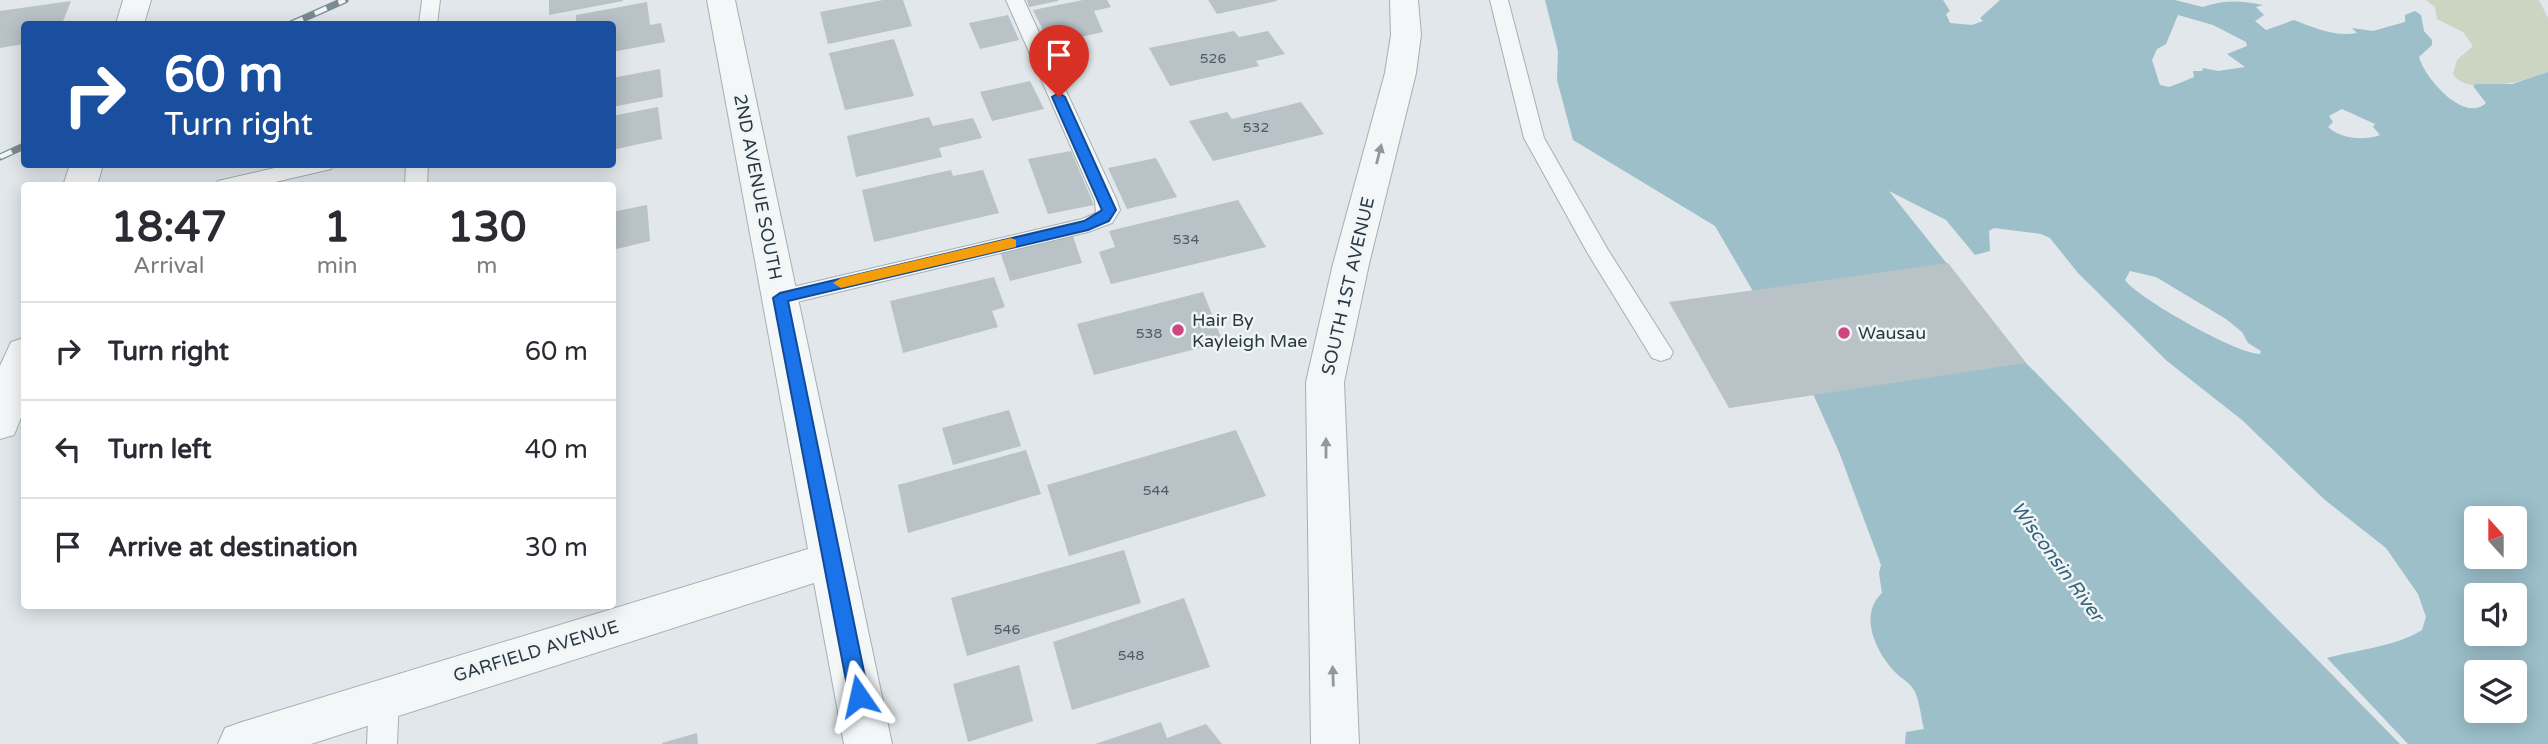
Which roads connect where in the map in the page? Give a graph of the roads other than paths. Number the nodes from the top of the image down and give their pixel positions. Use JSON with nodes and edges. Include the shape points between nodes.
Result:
{"nodes":[{"id":1,"x":137,"y":0,"type":"edge"},
{"id":2,"x":430,"y":0,"type":"edge"},
{"id":3,"x":721,"y":0,"type":"edge"},
{"id":4,"x":1015,"y":0,"type":"edge"},
{"id":5,"x":1404,"y":0,"type":"edge"},
{"id":6,"x":1500,"y":0,"type":"edge"},
{"id":7,"x":131,"y":21,"type":"edge"},
{"id":8,"x":428,"y":21,"type":"edge"},
{"id":9,"x":306,"y":168,"type":"edge"},
{"id":10,"x":244,"y":182,"type":"edge"},
{"id":11,"x":780,"y":298,"type":"junction"},
{"id":12,"x":1661,"y":352,"type":"dead end"},
{"id":13,"x":21,"y":361,"type":"edge"},
{"id":14,"x":0,"y":424,"type":"edge"},
{"id":15,"x":832,"y":559,"type":"junction"},
{"id":16,"x":384,"y":698,"type":"junction"},
{"id":17,"x":242,"y":744,"type":"edge"},
{"id":18,"x":382,"y":744,"type":"edge"},
{"id":19,"x":868,"y":744,"type":"edge"},
{"id":20,"x":1335,"y":744,"type":"edge"}],
"edges":[{"from":1,"to":7,"type":"street"},
{"from":2,"to":8,"type":"lane"},
{"from":3,"to":11,"type":"street","name":"2ND AVENUE SOUTH"},
{"from":4,"to":11,"type":"lane","via":[[1106,201],[1109,210],[1104,218]]},
{"from":20,"to":5,"type":"street","name":"SOUTH 1ST AVENUE","one_way":true,"via":[[1325,382],[1398,79],[1408,19]]},
{"from":6,"to":12,"type":"lane","via":[[1534,138]]},
{"from":9,"to":10,"type":"lane"},
{"from":11,"to":15,"type":"street","name":"2ND AVENUE SOUTH"},
{"from":13,"to":14,"type":"street"},
{"from":15,"to":16,"type":"street","name":"GARFIELD AVENUE"},
{"from":15,"to":19,"type":"street","name":"2ND AVENUE SOUTH"},
{"from":16,"to":17,"type":"street","name":"GARFIELD AVENUE"},
{"from":16,"to":18,"type":"lane"}]}
